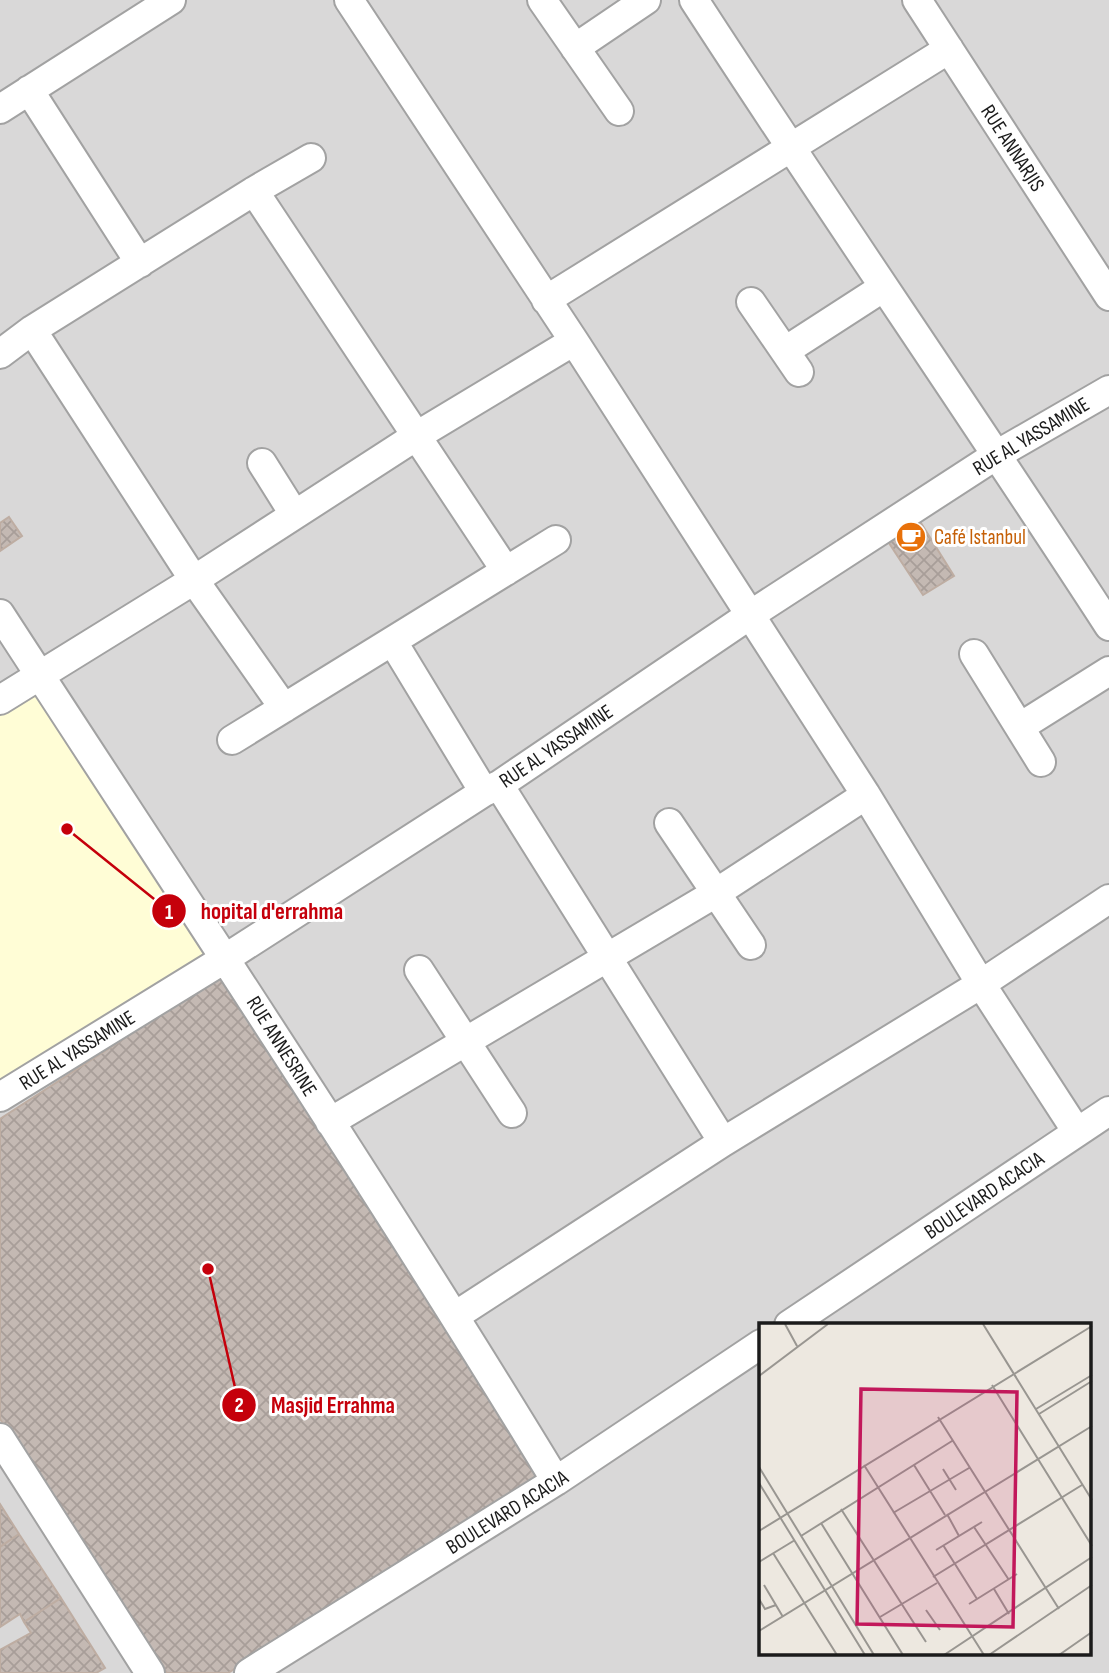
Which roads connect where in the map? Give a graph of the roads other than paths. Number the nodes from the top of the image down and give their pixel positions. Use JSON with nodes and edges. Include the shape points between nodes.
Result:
{"nodes":[{"id":1,"x":172,"y":0,"type":"edge"},
{"id":2,"x":349,"y":0,"type":"edge"},
{"id":3,"x":541,"y":0,"type":"edge"},
{"id":4,"x":646,"y":0,"type":"edge"},
{"id":5,"x":694,"y":0,"type":"edge"},
{"id":6,"x":917,"y":0,"type":"edge"},
{"id":7,"x":576,"y":48,"type":"junction"},
{"id":8,"x":949,"y":49,"type":"junction"},
{"id":9,"x":29,"y":90,"type":"junction"},
{"id":10,"x":0,"y":109,"type":"edge"},
{"id":11,"x":619,"y":111,"type":"dead end"},
{"id":12,"x":790,"y":148,"type":"junction"},
{"id":13,"x":312,"y":158,"type":"dead end"},
{"id":14,"x":254,"y":191,"type":"junction"},
{"id":15,"x":140,"y":263,"type":"junction"},
{"id":16,"x":884,"y":287,"type":"junction"},
{"id":17,"x":1109,"y":296,"type":"edge"},
{"id":18,"x":546,"y":300,"type":"junction"},
{"id":19,"x":751,"y":302,"type":"dead end"},
{"id":20,"x":32,"y":330,"type":"junction"},
{"id":21,"x":574,"y":341,"type":"junction"},
{"id":22,"x":0,"y":354,"type":"edge"},
{"id":23,"x":1109,"y":390,"type":"edge"},
{"id":24,"x":418,"y":435,"type":"junction"},
{"id":25,"x":998,"y":454,"type":"junction"},
{"id":26,"x":262,"y":463,"type":"dead end"},
{"id":27,"x":294,"y":514,"type":"junction"},
{"id":28,"x":556,"y":540,"type":"dead end"},
{"id":29,"x":506,"y":571,"type":"junction"},
{"id":30,"x":194,"y":580,"type":"junction"},
{"id":31,"x":0,"y":614,"type":"edge"},
{"id":32,"x":750,"y":615,"type":"junction"},
{"id":33,"x":1109,"y":626,"type":"edge"},
{"id":34,"x":393,"y":642,"type":"junction"},
{"id":35,"x":974,"y":654,"type":"dead end"},
{"id":36,"x":1109,"y":671,"type":"edge"},
{"id":37,"x":39,"y":674,"type":"junction"},
{"id":38,"x":0,"y":700,"type":"edge"},
{"id":39,"x":284,"y":708,"type":"junction"},
{"id":40,"x":1020,"y":727,"type":"junction"},
{"id":41,"x":232,"y":740,"type":"dead end"},
{"id":42,"x":1041,"y":762,"type":"dead end"},
{"id":43,"x":491,"y":789,"type":"junction"},
{"id":44,"x":866,"y":795,"type":"junction"},
{"id":45,"x":669,"y":823,"type":"dead end"},
{"id":46,"x":716,"y":893,"type":"junction"},
{"id":47,"x":1109,"y":899,"type":"edge"},
{"id":48,"x":751,"y":946,"type":"dead end"},
{"id":49,"x":226,"y":958,"type":"junction"},
{"id":50,"x":606,"y":958,"type":"junction"},
{"id":51,"x":419,"y":970,"type":"dead end"},
{"id":52,"x":981,"y":984,"type":"junction"},
{"id":53,"x":465,"y":1041,"type":"junction"},
{"id":54,"x":0,"y":1097,"type":"edge"},
{"id":55,"x":1109,"y":1111,"type":"edge"},
{"id":56,"x":512,"y":1113,"type":"dead end"},
{"id":57,"x":330,"y":1122,"type":"junction"},
{"id":58,"x":1077,"y":1132,"type":"junction"},
{"id":59,"x":723,"y":1142,"type":"junction"},
{"id":60,"x":455,"y":1316,"type":"junction"},
{"id":61,"x":792,"y":1323,"type":"edge"},
{"id":62,"x":759,"y":1345,"type":"edge"},
{"id":63,"x":0,"y":1438,"type":"edge"},
{"id":64,"x":556,"y":1481,"type":"junction"},
{"id":65,"x":150,"y":1673,"type":"edge"},
{"id":66,"x":249,"y":1673,"type":"edge"}],
"edges":[{"from":1,"to":9,"type":"street"},
{"from":2,"to":18,"type":"street"},
{"from":3,"to":7,"type":"street"},
{"from":4,"to":7,"type":"street"},
{"from":5,"to":12,"type":"street"},
{"from":6,"to":8,"type":"street","name":"RUE ANNARJIS"},
{"from":7,"to":11,"type":"street"},
{"from":8,"to":12,"type":"street"},
{"from":8,"to":17,"type":"street","name":"RUE ANNARJIS"},
{"from":9,"to":10,"type":"street"},
{"from":9,"to":15,"type":"street"},
{"from":12,"to":16,"type":"street"},
{"from":12,"to":18,"type":"street"},
{"from":13,"to":14,"type":"street"},
{"from":14,"to":15,"type":"street"},
{"from":14,"to":24,"type":"street"},
{"from":15,"to":20,"type":"street"},
{"from":16,"to":19,"type":"street","via":[[792,362]]},
{"from":16,"to":25,"type":"street"},
{"from":18,"to":21,"type":"street"},
{"from":20,"to":22,"type":"street"},
{"from":20,"to":30,"type":"street"},
{"from":21,"to":24,"type":"street"},
{"from":21,"to":32,"type":"street"},
{"from":23,"to":25,"type":"street","name":"RUE AL YASSAMINE"},
{"from":24,"to":27,"type":"street"},
{"from":24,"to":29,"type":"street"},
{"from":25,"to":32,"type":"street","name":"RUE AL YASSAMINE"},
{"from":25,"to":33,"type":"street"},
{"from":26,"to":27,"type":"street"},
{"from":27,"to":30,"type":"street"},
{"from":28,"to":29,"type":"street"},
{"from":29,"to":34,"type":"street"},
{"from":30,"to":37,"type":"street"},
{"from":30,"to":39,"type":"street"},
{"from":31,"to":37,"type":"street","name":"RUE ANNESRINE"},
{"from":32,"to":43,"type":"street","name":"RUE AL YASSAMINE"},
{"from":32,"to":44,"type":"street"},
{"from":34,"to":39,"type":"street"},
{"from":34,"to":43,"type":"street"},
{"from":35,"to":40,"type":"street"},
{"from":36,"to":40,"type":"street"},
{"from":37,"to":38,"type":"street"},
{"from":37,"to":49,"type":"street","name":"RUE ANNESRINE"},
{"from":39,"to":41,"type":"street"},
{"from":40,"to":42,"type":"street"},
{"from":43,"to":49,"type":"street","name":"RUE AL YASSAMINE"},
{"from":43,"to":50,"type":"street"},
{"from":44,"to":46,"type":"street"},
{"from":44,"to":52,"type":"street"},
{"from":45,"to":46,"type":"street"},
{"from":46,"to":48,"type":"street"},
{"from":46,"to":50,"type":"street"},
{"from":47,"to":52,"type":"street"},
{"from":49,"to":54,"type":"street","name":"RUE AL YASSAMINE"},
{"from":49,"to":57,"type":"street","name":"RUE ANNESRINE"},
{"from":50,"to":53,"type":"street"},
{"from":50,"to":59,"type":"street"},
{"from":51,"to":53,"type":"street"},
{"from":52,"to":58,"type":"street"},
{"from":52,"to":59,"type":"street"},
{"from":53,"to":56,"type":"street"},
{"from":53,"to":57,"type":"street"},
{"from":55,"to":58,"type":"street","name":"BOULEVARD ACACIA"},
{"from":57,"to":60,"type":"street","name":"RUE ANNESRINE"},
{"from":58,"to":61,"type":"street","name":"BOULEVARD ACACIA"},
{"from":59,"to":60,"type":"street"},
{"from":60,"to":64,"type":"street","name":"RUE ANNESRINE"},
{"from":62,"to":64,"type":"street","name":"BOULEVARD ACACIA"},
{"from":63,"to":65,"type":"street"},
{"from":64,"to":66,"type":"street","name":"BOULEVARD ACACIA"}]}
